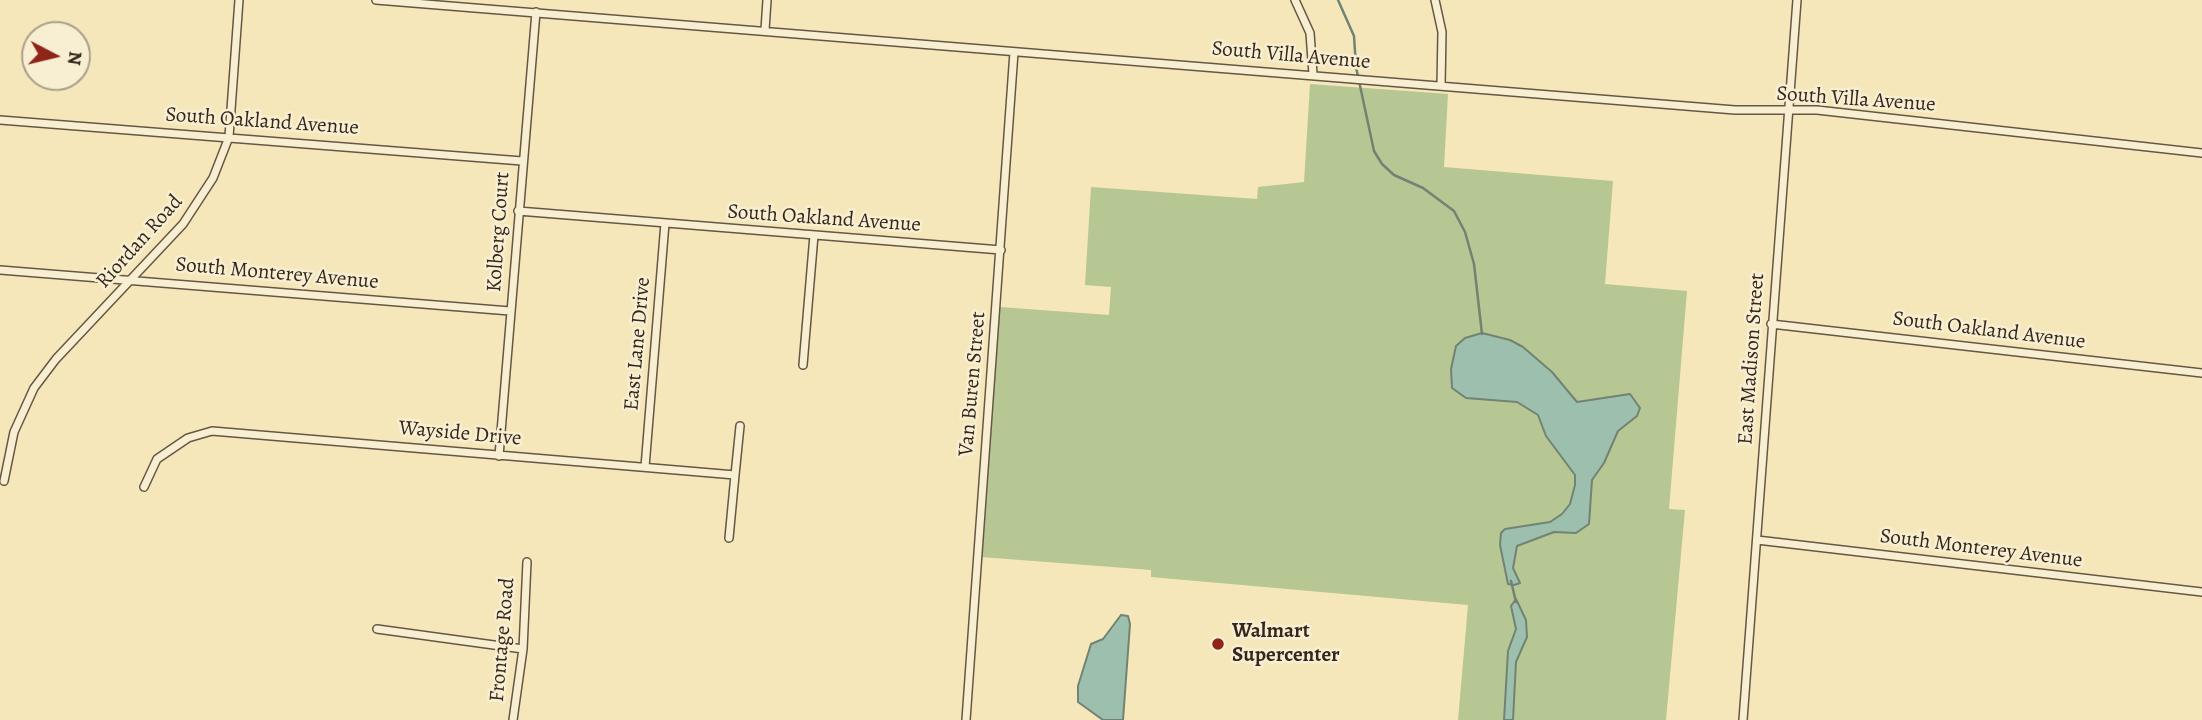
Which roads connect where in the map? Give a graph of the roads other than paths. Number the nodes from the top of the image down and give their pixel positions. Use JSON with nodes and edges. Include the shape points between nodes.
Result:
{"nodes":[{"id":1,"x":239,"y":0,"type":"edge"},
{"id":2,"x":376,"y":0,"type":"edge"},
{"id":3,"x":767,"y":0,"type":"edge"},
{"id":4,"x":1295,"y":0,"type":"edge"},
{"id":5,"x":1435,"y":0,"type":"edge"},
{"id":6,"x":1797,"y":0,"type":"edge"},
{"id":7,"x":536,"y":12,"type":"junction"},
{"id":8,"x":765,"y":30,"type":"junction"},
{"id":9,"x":1014,"y":51,"type":"junction"},
{"id":10,"x":1313,"y":74,"type":"junction"},
{"id":11,"x":1441,"y":86,"type":"junction"},
{"id":12,"x":1788,"y":110,"type":"junction"},
{"id":13,"x":0,"y":120,"type":"edge"},
{"id":14,"x":229,"y":137,"type":"junction"},
{"id":15,"x":2202,"y":153,"type":"edge"},
{"id":16,"x":522,"y":161,"type":"junction"},
{"id":17,"x":518,"y":211,"type":"junction"},
{"id":18,"x":666,"y":223,"type":"junction"},
{"id":19,"x":814,"y":235,"type":"junction"},
{"id":20,"x":1001,"y":250,"type":"junction"},
{"id":21,"x":0,"y":270,"type":"edge"},
{"id":22,"x":129,"y":279,"type":"junction"},
{"id":23,"x":510,"y":311,"type":"junction"},
{"id":24,"x":1771,"y":324,"type":"junction"},
{"id":25,"x":803,"y":365,"type":"dead end"},
{"id":26,"x":2202,"y":373,"type":"edge"},
{"id":27,"x":740,"y":426,"type":"dead end"},
{"id":28,"x":499,"y":456,"type":"junction"},
{"id":29,"x":645,"y":467,"type":"junction"},
{"id":30,"x":735,"y":475,"type":"junction"},
{"id":31,"x":4,"y":481,"type":"dead end"},
{"id":32,"x":144,"y":487,"type":"dead end"},
{"id":33,"x":729,"y":538,"type":"dead end"},
{"id":34,"x":1756,"y":540,"type":"junction"},
{"id":35,"x":527,"y":562,"type":"dead end"},
{"id":36,"x":2202,"y":592,"type":"edge"},
{"id":37,"x":377,"y":629,"type":"dead end"},
{"id":38,"x":523,"y":649,"type":"junction"},
{"id":39,"x":513,"y":720,"type":"edge"},
{"id":40,"x":966,"y":720,"type":"edge"},
{"id":41,"x":1742,"y":720,"type":"edge"}],
"edges":[{"from":1,"to":14,"type":"street","name":"Riordan Road"},
{"from":2,"to":7,"type":"street","name":"South Villa Avenue"},
{"from":3,"to":8,"type":"street"},
{"from":4,"to":10,"type":"street","via":[[1310,33]]},
{"from":5,"to":11,"type":"street","via":[[1442,32]]},
{"from":6,"to":12,"type":"street","name":"East Madison Street"},
{"from":7,"to":8,"type":"street","name":"South Villa Avenue"},
{"from":7,"to":16,"type":"street","name":"Kolberg Court"},
{"from":8,"to":9,"type":"street","name":"South Villa Avenue"},
{"from":9,"to":10,"type":"street","name":"South Villa Avenue"},
{"from":9,"to":20,"type":"street","name":"Van Buren Street"},
{"from":10,"to":11,"type":"street","name":"South Villa Avenue"},
{"from":11,"to":12,"type":"street","name":"South Villa Avenue","via":[[1735,110]]},
{"from":12,"to":15,"type":"street","name":"South Villa Avenue"},
{"from":12,"to":24,"type":"street","name":"East Madison Street"},
{"from":13,"to":14,"type":"street","name":"South Oakland Avenue"},
{"from":14,"to":16,"type":"street","name":"South Oakland Avenue"},
{"from":14,"to":22,"type":"street","name":"Riordan Road","via":[[214,178],[195,209]]},
{"from":16,"to":17,"type":"street","name":"Kolberg Court"},
{"from":17,"to":18,"type":"street","name":"South Oakland Avenue"},
{"from":17,"to":23,"type":"street","name":"Kolberg Court"},
{"from":18,"to":19,"type":"street","name":"South Oakland Avenue"},
{"from":18,"to":29,"type":"street","name":"East Lane Drive"},
{"from":19,"to":20,"type":"street","name":"South Oakland Avenue"},
{"from":19,"to":25,"type":"street"},
{"from":20,"to":40,"type":"street","name":"Van Buren Street"},
{"from":21,"to":22,"type":"street","name":"South Monterey Avenue"},
{"from":22,"to":23,"type":"street","name":"South Monterey Avenue"},
{"from":22,"to":31,"type":"street","name":"Riordan Road","via":[[34,388],[14,432]]},
{"from":23,"to":28,"type":"street","name":"Kolberg Court"},
{"from":24,"to":26,"type":"street","name":"South Oakland Avenue"},
{"from":24,"to":34,"type":"street","name":"East Madison Street"},
{"from":27,"to":30,"type":"street"},
{"from":28,"to":29,"type":"street","name":"Wayside Drive"},
{"from":28,"to":32,"type":"street","name":"Wayside Drive","via":[[212,431],[188,438],[157,459]]},
{"from":29,"to":30,"type":"street","name":"Wayside Drive"},
{"from":30,"to":33,"type":"street"},
{"from":34,"to":36,"type":"street","name":"South Monterey Avenue"},
{"from":34,"to":41,"type":"street","name":"East Madison Street"},
{"from":35,"to":38,"type":"street","name":"Frontage Road"},
{"from":37,"to":38,"type":"street"},
{"from":38,"to":39,"type":"street","name":"Frontage Road"}]}
